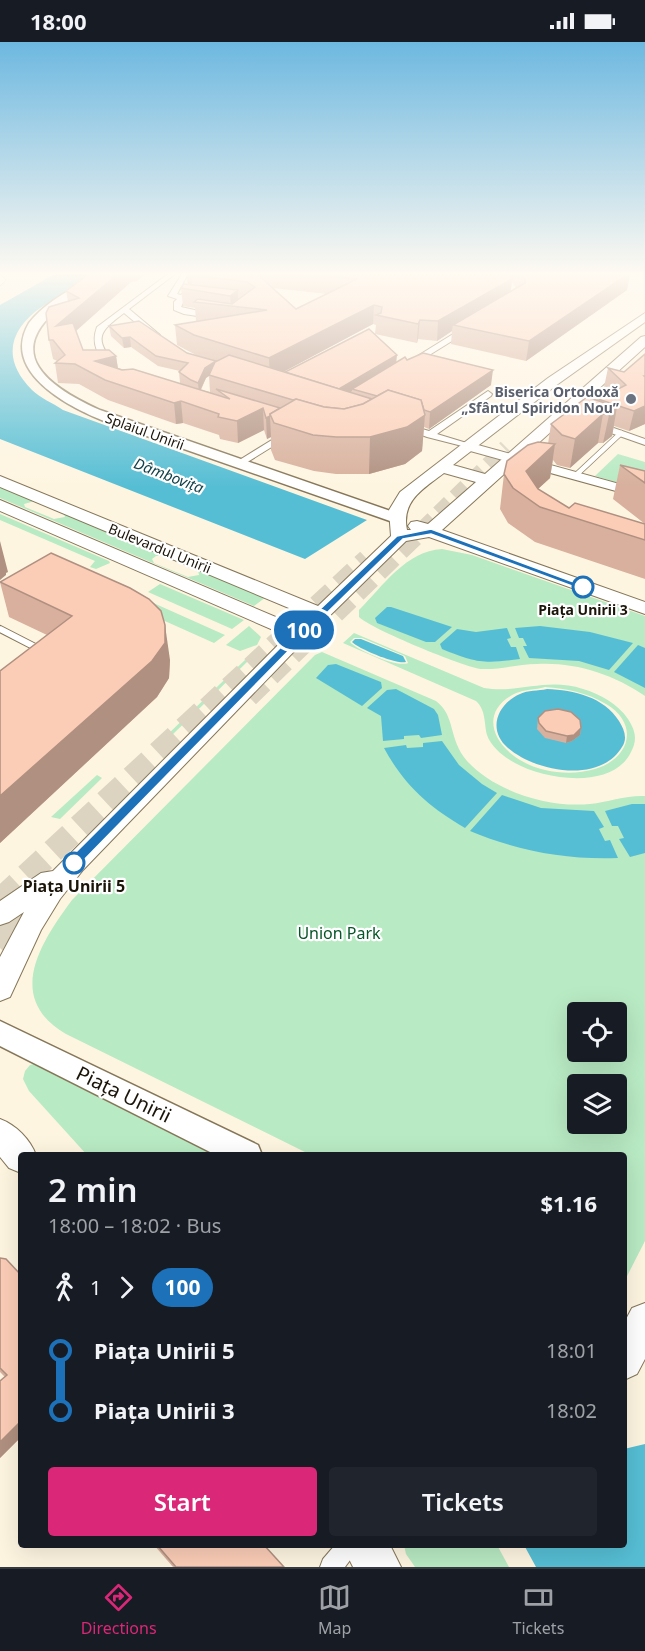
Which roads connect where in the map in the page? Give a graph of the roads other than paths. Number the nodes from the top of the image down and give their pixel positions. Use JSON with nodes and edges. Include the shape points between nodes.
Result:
{"nodes":[{"id":1,"x":26,"y":345,"type":"edge"},
{"id":2,"x":99,"y":345,"type":"edge"},
{"id":3,"x":441,"y":345,"type":"edge"},
{"id":4,"x":604,"y":345,"type":"edge"},
{"id":5,"x":616,"y":345,"type":"edge"},
{"id":6,"x":635,"y":345,"type":"edge"},
{"id":7,"x":638,"y":345,"type":"edge"},
{"id":8,"x":118,"y":369,"type":"edge"},
{"id":9,"x":400,"y":369,"type":"edge"},
{"id":10,"x":488,"y":394,"type":"dead end"},
{"id":11,"x":573,"y":416,"type":"junction"},
{"id":12,"x":396,"y":424,"type":"edge"},
{"id":13,"x":285,"y":425,"type":"edge"},
{"id":14,"x":621,"y":433,"type":"junction"},
{"id":15,"x":430,"y":435,"type":"junction"},
{"id":16,"x":645,"y":442,"type":"edge"},
{"id":17,"x":467,"y":446,"type":"junction"},
{"id":18,"x":503,"y":450,"type":"junction"},
{"id":19,"x":238,"y":464,"type":"junction"},
{"id":20,"x":441,"y":467,"type":"junction"},
{"id":21,"x":576,"y":476,"type":"junction"},
{"id":22,"x":487,"y":480,"type":"junction"},
{"id":23,"x":645,"y":480,"type":"edge"},
{"id":24,"x":0,"y":481,"type":"edge"},
{"id":25,"x":638,"y":493,"type":"edge"},
{"id":26,"x":0,"y":505,"type":"edge"},
{"id":27,"x":396,"y":518,"type":"junction"},
{"id":28,"x":431,"y":531,"type":"junction"},
{"id":29,"x":400,"y":537,"type":"junction"},
{"id":30,"x":645,"y":608,"type":"edge"},
{"id":31,"x":320,"y":614,"type":"junction"},
{"id":32,"x":0,"y":629,"type":"edge"},
{"id":33,"x":300,"y":634,"type":"junction"},
{"id":34,"x":38,"y":656,"type":"edge"},
{"id":35,"x":74,"y":863,"type":"junction"},
{"id":36,"x":0,"y":915,"type":"tunnel mouth"},
{"id":37,"x":0,"y":989,"type":"edge"},
{"id":38,"x":0,"y":1033,"type":"edge"},
{"id":39,"x":0,"y":1134,"type":"edge"},
{"id":40,"x":241,"y":1152,"type":"edge"},
{"id":41,"x":18,"y":1154,"type":"edge"},
{"id":42,"x":347,"y":1548,"type":"edge"},
{"id":43,"x":365,"y":1548,"type":"edge"},
{"id":44,"x":331,"y":1567,"type":"edge"},
{"id":45,"x":380,"y":1567,"type":"edge"}],
"edges":[{"from":1,"to":19,"type":"main road","name":"Splaiul Unirii","via":[[35,374],[48,388],[78,406]]},
{"from":2,"to":8,"type":"street","via":[[102,354]]},
{"from":3,"to":9,"type":"street"},
{"from":4,"to":17,"type":"main road"},
{"from":5,"to":18,"type":"main road"},
{"from":6,"to":18,"type":"main road","via":[[589,377]]},
{"from":7,"to":11,"type":"main road"},
{"from":10,"to":15,"type":"street"},
{"from":11,"to":14,"type":"street"},
{"from":11,"to":18,"type":"main road"},
{"from":12,"to":15,"type":"street"},
{"from":13,"to":19,"type":"street","via":[[295,429]]},
{"from":14,"to":16,"type":"street"},
{"from":14,"to":21,"type":"lane"},
{"from":15,"to":17,"type":"street"},
{"from":17,"to":18,"type":"street"},
{"from":17,"to":20,"type":"main road"},
{"from":18,"to":21,"type":"street"},
{"from":18,"to":22,"type":"main road"},
{"from":19,"to":27,"type":"main road","name":"Splaiul Unirii"},
{"from":20,"to":22,"type":"main road"},
{"from":20,"to":27,"type":"main road","via":[[406,495]]},
{"from":21,"to":25,"type":"street"},
{"from":22,"to":28,"type":"main road"},
{"from":23,"to":25,"type":"street"},
{"from":24,"to":31,"type":"main road","name":"Bulevardul Unirii"},
{"from":26,"to":33,"type":"main road","name":"Bulevardul Unirii"},
{"from":27,"to":28,"type":"main road"},
{"from":27,"to":29,"type":"main road"},
{"from":28,"to":29,"type":"main road"},
{"from":28,"to":30,"type":"main road"},
{"from":29,"to":31,"type":"main road"},
{"from":31,"to":33,"type":"main road"},
{"from":32,"to":34,"type":"lane","via":[[38,648]]},
{"from":33,"to":35,"type":"main road"},
{"from":35,"to":36,"type":"main road"},
{"from":35,"to":37,"type":"main road","via":[[33,916]]},
{"from":38,"to":40,"type":"main road","name":"Piața Unirii"},
{"from":39,"to":41,"type":"main road"},
{"from":42,"to":44,"type":"street"},
{"from":43,"to":45,"type":"main road"}]}
